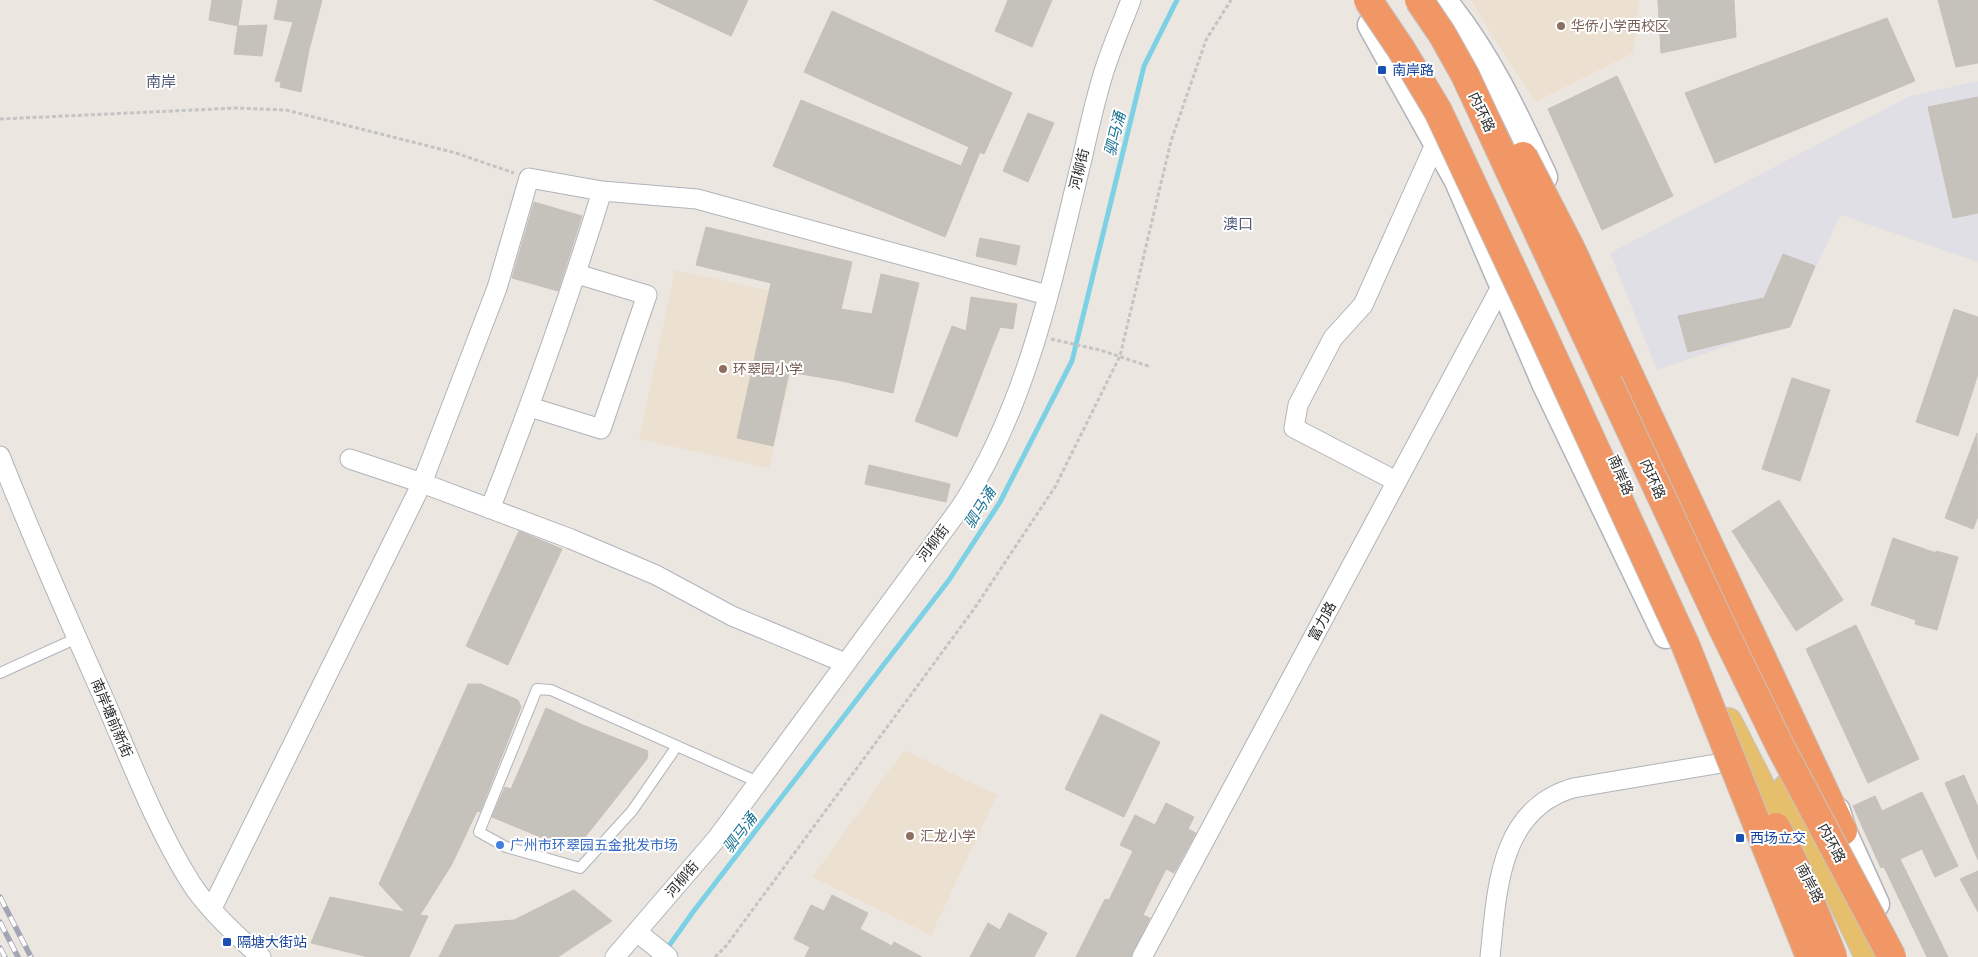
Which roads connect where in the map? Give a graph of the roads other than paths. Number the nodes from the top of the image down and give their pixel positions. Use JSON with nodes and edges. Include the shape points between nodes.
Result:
{"nodes":[{"id":1,"x":1131,"y":0,"type":"edge"},
{"id":2,"x":1408,"y":0,"type":"edge"},
{"id":3,"x":1419,"y":0,"type":"edge"},
{"id":4,"x":1428,"y":0,"type":"edge"},
{"id":5,"x":1444,"y":0,"type":"edge"},
{"id":6,"x":1370,"y":3,"type":"edge"},
{"id":7,"x":1438,"y":36,"type":"junction"},
{"id":8,"x":1448,"y":135,"type":"junction"},
{"id":9,"x":1506,"y":176,"type":"junction"},
{"id":10,"x":602,"y":191,"type":"junction"},
{"id":11,"x":1560,"y":211,"type":"junction"},
{"id":12,"x":577,"y":274,"type":"junction"},
{"id":13,"x":1502,"y":285,"type":"junction"},
{"id":14,"x":1047,"y":295,"type":"junction"},
{"id":15,"x":1604,"y":302,"type":"junction"},
{"id":16,"x":1574,"y":322,"type":"junction"},
{"id":17,"x":1605,"y":352,"type":"junction"},
{"id":18,"x":530,"y":407,"type":"junction"},
{"id":19,"x":0,"y":456,"type":"edge"},
{"id":20,"x":350,"y":459,"type":"dead end"},
{"id":21,"x":1396,"y":481,"type":"junction"},
{"id":22,"x":422,"y":483,"type":"junction"},
{"id":23,"x":490,"y":509,"type":"junction"},
{"id":24,"x":1641,"y":582,"type":"junction"},
{"id":25,"x":1678,"y":603,"type":"junction"},
{"id":26,"x":77,"y":638,"type":"junction"},
{"id":27,"x":1682,"y":654,"type":"junction"},
{"id":28,"x":845,"y":663,"type":"junction"},
{"id":29,"x":0,"y":673,"type":"edge"},
{"id":30,"x":677,"y":746,"type":"junction"},
{"id":31,"x":1722,"y":763,"type":"junction"},
{"id":32,"x":758,"y":782,"type":"junction"},
{"id":33,"x":1759,"y":785,"type":"junction"},
{"id":34,"x":1811,"y":790,"type":"junction"},
{"id":35,"x":1843,"y":831,"type":"junction"},
{"id":36,"x":1812,"y":837,"type":"junction"},
{"id":37,"x":1793,"y":889,"type":"junction"},
{"id":38,"x":212,"y":908,"type":"junction"},
{"id":39,"x":1816,"y":917,"type":"junction"},
{"id":40,"x":1857,"y":930,"type":"junction"},
{"id":41,"x":637,"y":932,"type":"junction"},
{"id":42,"x":256,"y":955,"type":"edge"},
{"id":43,"x":1802,"y":955,"type":"edge"},
{"id":44,"x":615,"y":957,"type":"edge"},
{"id":45,"x":668,"y":957,"type":"edge"},
{"id":46,"x":1142,"y":957,"type":"edge"},
{"id":47,"x":1490,"y":957,"type":"edge"},
{"id":48,"x":1822,"y":957,"type":"edge"},
{"id":49,"x":1833,"y":957,"type":"edge"},
{"id":50,"x":1847,"y":957,"type":"edge"},
{"id":51,"x":1869,"y":957,"type":"edge"},
{"id":52,"x":1884,"y":957,"type":"edge"},
{"id":53,"x":1892,"y":957,"type":"edge"}],
"edges":[{"from":1,"to":14,"type":"street","name":"河柳街","via":[[1102,78]]},
{"from":2,"to":7,"type":"main road","name":"南岸路"},
{"from":3,"to":7,"type":"highway","name":"内环路","bridge":true},
{"from":4,"to":7,"type":"main road"},
{"from":5,"to":11,"type":"main road","via":[[1482,53],[1515,114]]},
{"from":6,"to":8,"type":"main road","name":"南岸路","via":[[1413,44]]},
{"from":6,"to":27,"type":"highway","bridge":true,"via":[[1438,111]]},
{"from":7,"to":9,"type":"main road","name":"南岸路"},
{"from":7,"to":35,"type":"highway","bridge":true,"via":[[1470,70],[1496,106],[1567,242]]},
{"from":7,"to":53,"type":"highway","name":"内环路","bridge":true,"via":[[1465,76],[1750,686]]},
{"from":8,"to":13,"type":"main road","via":[[1458,181]]},
{"from":8,"to":21,"type":"street","via":[[1363,305],[1333,338],[1298,405],[1294,428]]},
{"from":8,"to":25,"type":"main road","name":"南岸路","via":[[1565,353]]},
{"from":9,"to":11,"type":"main road"},
{"from":9,"to":16,"type":"main road","name":"南岸路"},
{"from":10,"to":12,"type":"street"},
{"from":10,"to":14,"type":"street","via":[[697,198]]},
{"from":10,"to":22,"type":"street","via":[[529,178],[497,288]]},
{"from":11,"to":15,"type":"main road"},
{"from":12,"to":18,"type":"street"},
{"from":12,"to":18,"type":"street","via":[[646,295],[601,429]]},
{"from":13,"to":21,"type":"street","name":"富力路"},
{"from":13,"to":24,"type":"main road","via":[[1545,383]]},
{"from":14,"to":28,"type":"street","name":"河柳街","via":[[1009,412],[980,477]]},
{"from":15,"to":17,"type":"street"},
{"from":15,"to":35,"type":"main road","via":[[1818,754]]},
{"from":16,"to":17,"type":"street"},
{"from":16,"to":36,"type":"main road","name":"南岸路"},
{"from":17,"to":34,"type":"street"},
{"from":18,"to":23,"type":"street"},
{"from":19,"to":26,"type":"street","name":"南岸塘前新街"},
{"from":20,"to":22,"type":"street"},
{"from":21,"to":46,"type":"street","name":"富力路"},
{"from":22,"to":23,"type":"street"},
{"from":22,"to":38,"type":"street"},
{"from":23,"to":28,"type":"street","via":[[656,575],[732,616]]},
{"from":24,"to":25,"type":"main road"},
{"from":24,"to":27,"type":"main road"},
{"from":25,"to":33,"type":"main road","name":"南岸路","via":[[1730,726]]},
{"from":26,"to":29,"type":"lane"},
{"from":26,"to":38,"type":"street","name":"南岸塘前新街","via":[[146,797],[192,885]]},
{"from":27,"to":31,"type":"main road"},
{"from":27,"to":33,"type":"main road"},
{"from":27,"to":43,"type":"highway","bridge":true},
{"from":27,"to":49,"type":"highway","bridge":true,"via":[[1783,841]]},
{"from":28,"to":32,"type":"street","name":"河柳街"},
{"from":30,"to":30,"type":"lane","via":[[551,690],[537,689],[478,832],[506,846],[580,868],[632,811]]},
{"from":30,"to":32,"type":"lane"},
{"from":31,"to":37,"type":"main road","via":[[1755,854]]},
{"from":31,"to":47,"type":"street","via":[[1573,788],[1542,802],[1522,823],[1509,847],[1497,893]]},
{"from":32,"to":41,"type":"street","name":"河柳街","via":[[718,837]]},
{"from":33,"to":37,"type":"main road"},
{"from":33,"to":39,"type":"main road","name":"南岸路"},
{"from":34,"to":35,"type":"street"},
{"from":34,"to":36,"type":"street"},
{"from":35,"to":53,"type":"main road","via":[[1880,913]]},
{"from":36,"to":40,"type":"main road","name":"南岸路"},
{"from":37,"to":39,"type":"main road"},
{"from":38,"to":42,"type":"street","name":"南岸塘前新街"},
{"from":39,"to":48,"type":"main road"},
{"from":39,"to":50,"type":"main road","name":"南岸路"},
{"from":40,"to":51,"type":"main road","name":"南岸路"},
{"from":40,"to":52,"type":"main road"},
{"from":41,"to":44,"type":"street","name":"河柳街"},
{"from":41,"to":45,"type":"street"}]}
